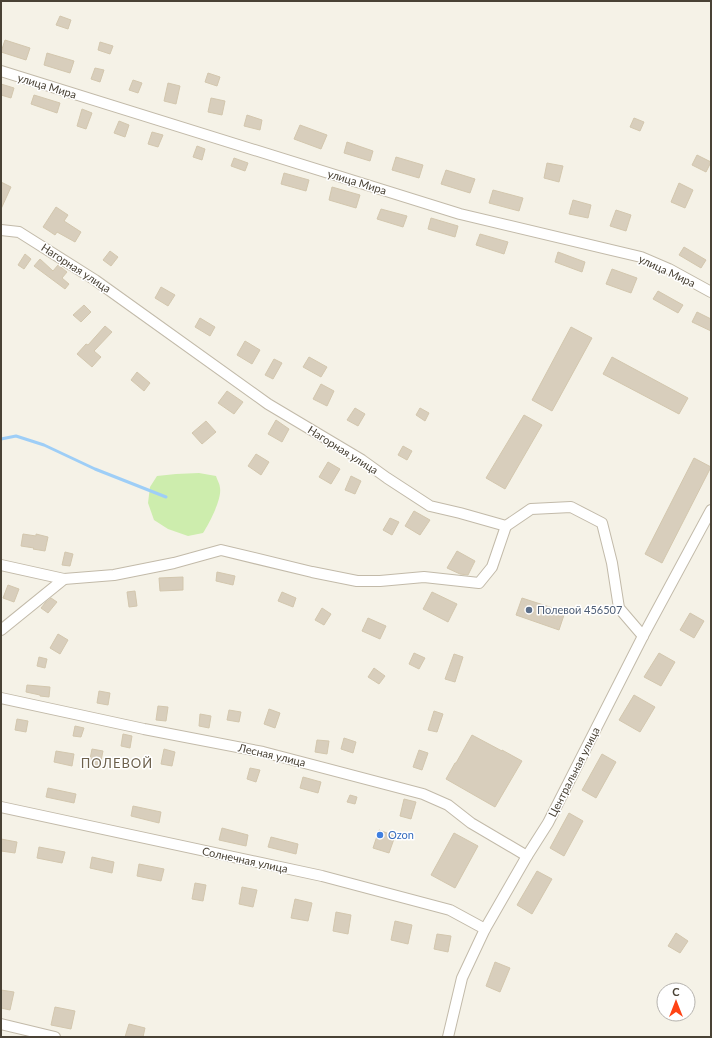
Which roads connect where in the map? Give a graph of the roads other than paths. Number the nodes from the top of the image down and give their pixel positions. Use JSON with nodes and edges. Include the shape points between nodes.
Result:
{"nodes":[{"id":1,"x":1,"y":71,"type":"edge"},
{"id":2,"x":1,"y":230,"type":"edge"},
{"id":3,"x":711,"y":292,"type":"edge"},
{"id":4,"x":711,"y":510,"type":"edge"},
{"id":5,"x":506,"y":526,"type":"junction"},
{"id":6,"x":1,"y":565,"type":"edge"},
{"id":7,"x":64,"y":579,"type":"junction"},
{"id":8,"x":1,"y":630,"type":"edge"},
{"id":9,"x":643,"y":636,"type":"junction"},
{"id":10,"x":1,"y":698,"type":"edge"},
{"id":11,"x":1,"y":807,"type":"edge"},
{"id":12,"x":527,"y":856,"type":"junction"},
{"id":13,"x":485,"y":929,"type":"junction"},
{"id":14,"x":1,"y":1024,"type":"edge"},
{"id":15,"x":55,"y":1037,"type":"edge"},
{"id":16,"x":448,"y":1037,"type":"edge"}],
"edges":[{"from":1,"to":3,"type":"street","name":"улица Мира","via":[[460,214],[641,257]]},
{"from":2,"to":5,"type":"street","name":"Нагорная улица","via":[[19,232],[95,280],[268,404],[362,460],[430,506]]},
{"from":4,"to":9,"type":"street","name":"Центральная улица"},
{"from":5,"to":7,"type":"street","via":[[492,567],[479,583],[424,577],[357,581],[221,550],[114,575]]},
{"from":5,"to":9,"type":"street","via":[[531,509],[571,507],[602,522],[619,608]]},
{"from":6,"to":7,"type":"street"},
{"from":7,"to":8,"type":"street"},
{"from":9,"to":12,"type":"street","name":"Центральная улица","via":[[548,823]]},
{"from":10,"to":12,"type":"street","name":"Лесная улица","via":[[263,752],[423,794],[448,805],[471,823]]},
{"from":11,"to":13,"type":"street","name":"Солнечная улица","via":[[322,876],[450,910]]},
{"from":12,"to":13,"type":"street","name":"Центральная улица"},
{"from":13,"to":16,"type":"street","name":"Центральная улица","via":[[462,978]]},
{"from":14,"to":15,"type":"street"}]}
